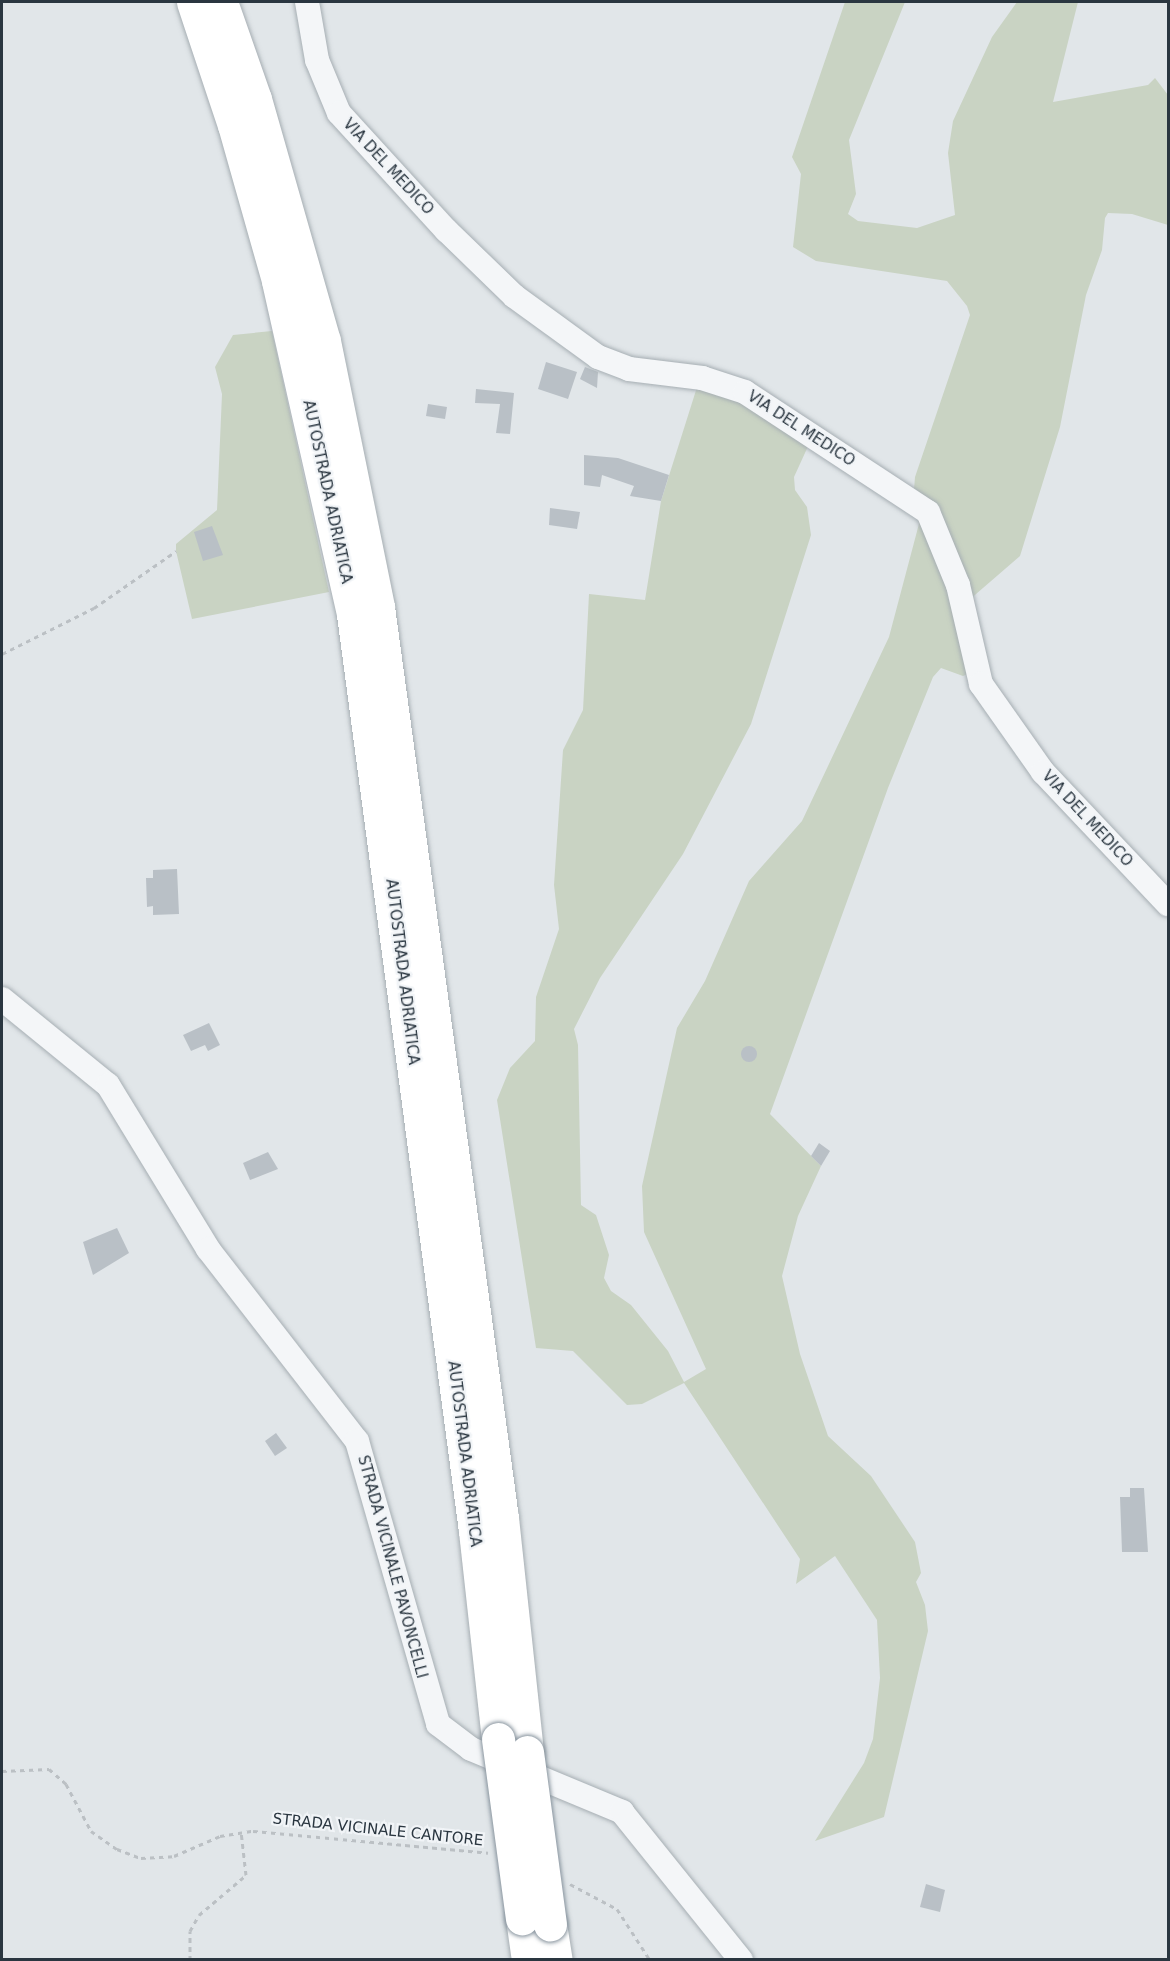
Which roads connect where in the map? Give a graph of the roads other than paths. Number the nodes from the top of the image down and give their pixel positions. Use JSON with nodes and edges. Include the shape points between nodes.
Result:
{"nodes":[{"id":1,"x":193,"y":2,"type":"edge"},
{"id":2,"x":221,"y":2,"type":"edge"},
{"id":3,"x":306,"y":2,"type":"edge"},
{"id":4,"x":1168,"y":904,"type":"edge"},
{"id":5,"x":2,"y":999,"type":"edge"},
{"id":6,"x":536,"y":1921,"type":"junction"},
{"id":7,"x":528,"y":1959,"type":"edge"},
{"id":8,"x":556,"y":1959,"type":"edge"},
{"id":9,"x":741,"y":1959,"type":"edge"}],
"edges":[{"from":1,"to":6,"type":"highway","name":"AUTOSTRADA ADRIATICA","bridge":true,"via":[[234,125],[278,282],[353,614],[475,1531],[498,1739]]},
{"from":2,"to":6,"type":"highway","name":"AUTOSTRADA ADRIATICA","bridge":true,"via":[[255,99],[324,341],[378,607],[493,1449],[527,1752]]},
{"from":3,"to":4,"type":"street","name":"VIA DEL MEDICO","via":[[317,60],[339,113],[446,230],[514,296],[604,359],[629,369],[702,378],[745,392],[928,512],[958,585],[981,684],[1043,772]]},
{"from":5,"to":9,"type":"street","name":"STRADA VICINALE PAVONCELLI","via":[[108,1085],[208,1250],[357,1441],[438,1724],[471,1749],[622,1812]]},
{"from":6,"to":7,"type":"highway","name":"AUTOSTRADA ADRIATICA"},
{"from":6,"to":8,"type":"highway","name":"AUTOSTRADA ADRIATICA"}]}
